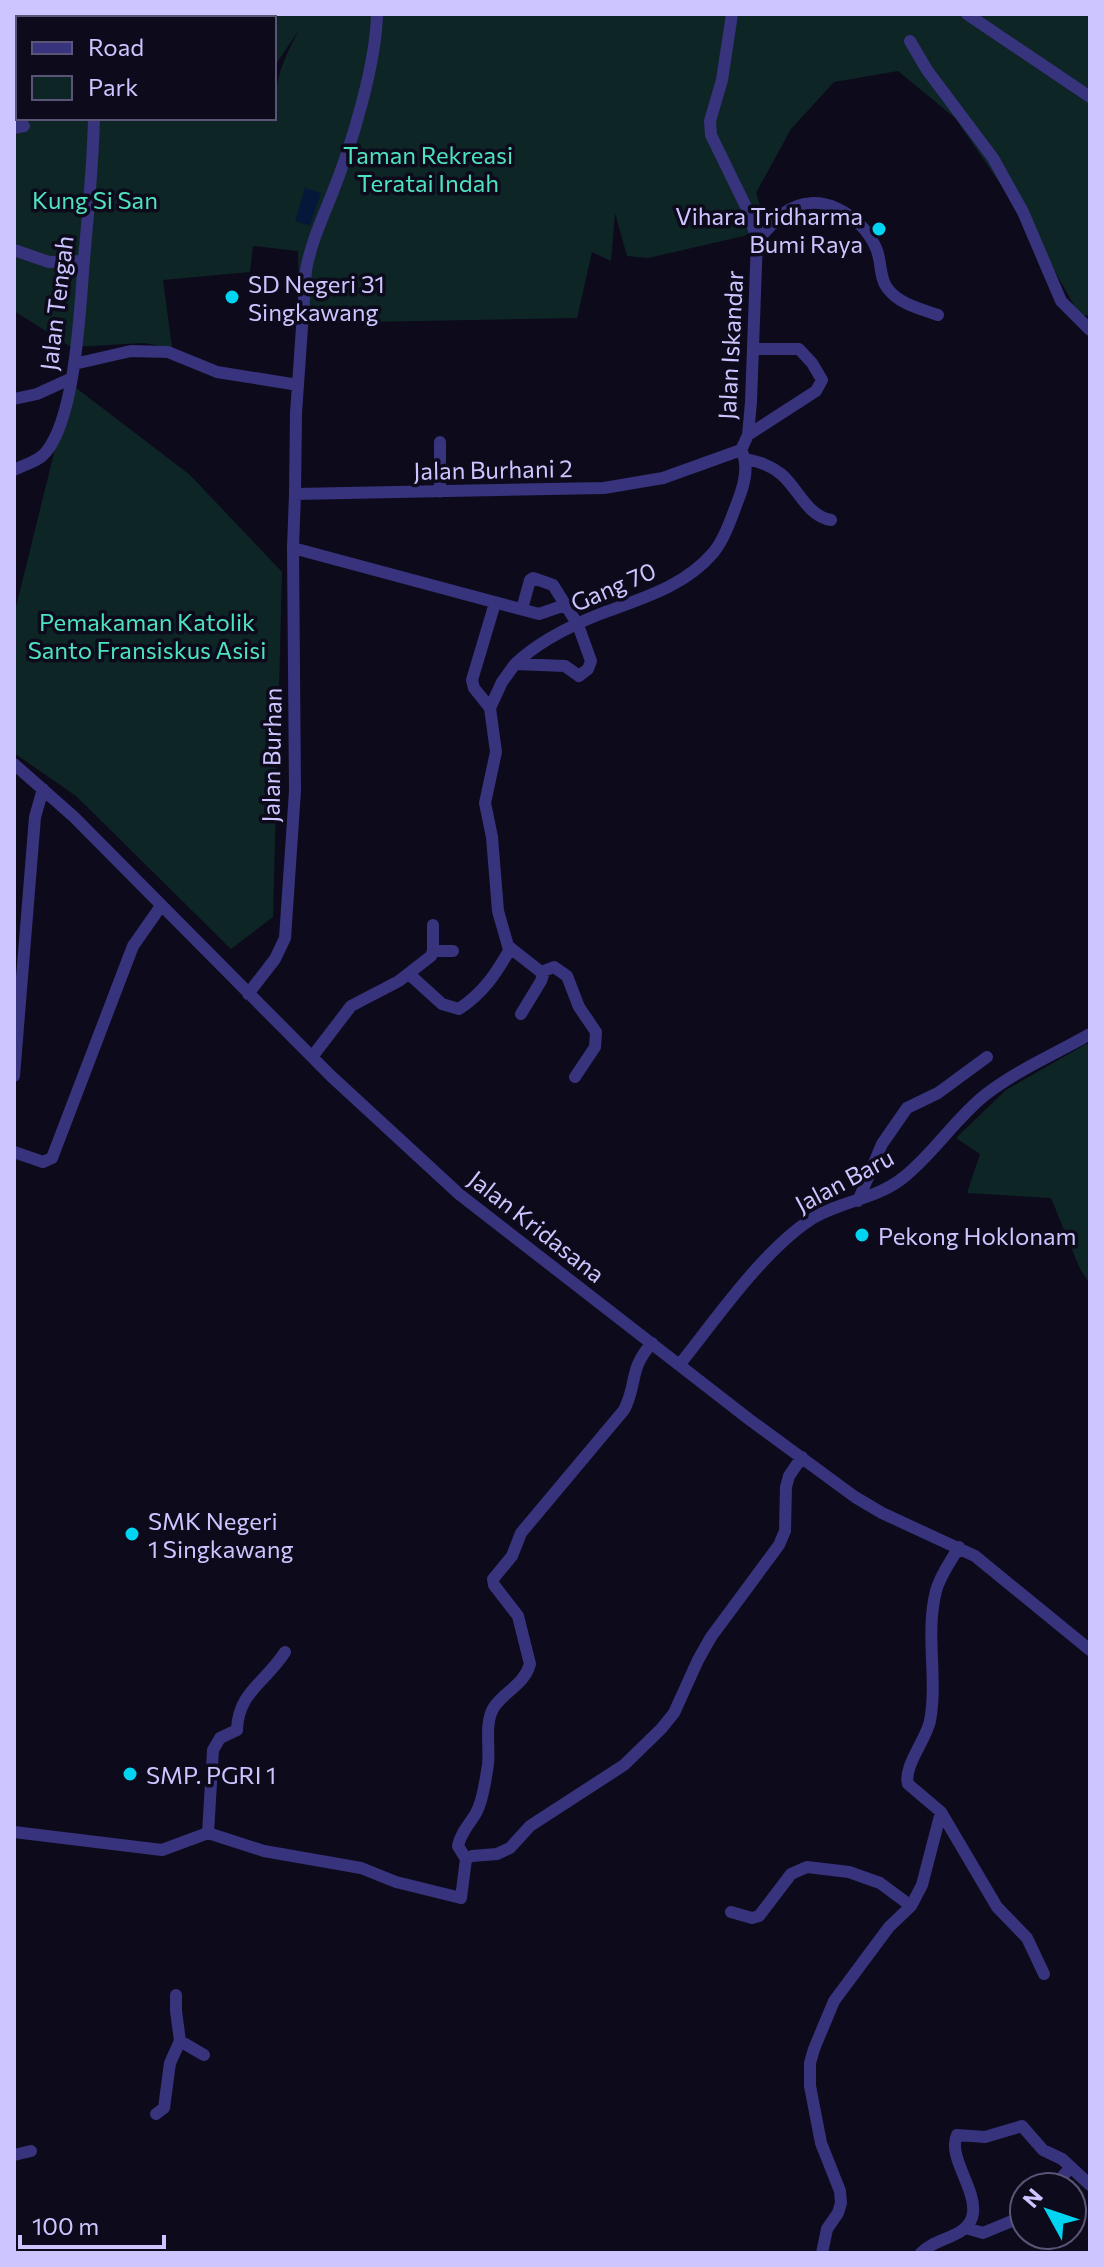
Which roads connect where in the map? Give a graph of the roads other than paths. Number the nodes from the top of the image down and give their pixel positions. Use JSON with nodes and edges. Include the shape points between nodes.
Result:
{"nodes":[{"id":1,"x":377,"y":14,"type":"edge"},
{"id":2,"x":732,"y":14,"type":"edge"},
{"id":3,"x":967,"y":14,"type":"edge"},
{"id":4,"x":910,"y":41,"type":"dead end"},
{"id":5,"x":1090,"y":97,"type":"edge"},
{"id":6,"x":94,"y":120,"type":"edge"},
{"id":7,"x":757,"y":239,"type":"junction"},
{"id":8,"x":14,"y":250,"type":"edge"},
{"id":9,"x":84,"y":261,"type":"junction"},
{"id":10,"x":938,"y":315,"type":"dead end"},
{"id":11,"x":1090,"y":330,"type":"edge"},
{"id":12,"x":753,"y":349,"type":"junction"},
{"id":13,"x":74,"y":364,"type":"junction"},
{"id":14,"x":70,"y":379,"type":"junction"},
{"id":15,"x":298,"y":385,"type":"junction"},
{"id":16,"x":14,"y":399,"type":"edge"},
{"id":17,"x":748,"y":435,"type":"junction"},
{"id":18,"x":440,"y":442,"type":"dead end"},
{"id":19,"x":743,"y":454,"type":"junction"},
{"id":20,"x":14,"y":470,"type":"edge"},
{"id":21,"x":440,"y":492,"type":"junction"},
{"id":22,"x":295,"y":494,"type":"junction"},
{"id":23,"x":831,"y":520,"type":"dead end"},
{"id":24,"x":293,"y":548,"type":"junction"},
{"id":25,"x":495,"y":603,"type":"junction"},
{"id":26,"x":565,"y":605,"type":"junction"},
{"id":27,"x":522,"y":609,"type":"junction"},
{"id":28,"x":578,"y":625,"type":"junction"},
{"id":29,"x":515,"y":664,"type":"junction"},
{"id":30,"x":490,"y":708,"type":"junction"},
{"id":31,"x":14,"y":764,"type":"edge"},
{"id":32,"x":43,"y":789,"type":"junction"},
{"id":33,"x":161,"y":906,"type":"junction"},
{"id":34,"x":433,"y":925,"type":"dead end"},
{"id":35,"x":510,"y":949,"type":"junction"},
{"id":36,"x":433,"y":951,"type":"junction"},
{"id":37,"x":453,"y":951,"type":"dead end"},
{"id":38,"x":544,"y":972,"type":"junction"},
{"id":39,"x":409,"y":974,"type":"junction"},
{"id":40,"x":248,"y":994,"type":"junction"},
{"id":41,"x":521,"y":1014,"type":"dead end"},
{"id":42,"x":1090,"y":1034,"type":"edge"},
{"id":43,"x":312,"y":1057,"type":"junction"},
{"id":44,"x":987,"y":1057,"type":"dead end"},
{"id":45,"x":14,"y":1076,"type":"edge"},
{"id":46,"x":575,"y":1077,"type":"dead end"},
{"id":47,"x":14,"y":1152,"type":"edge"},
{"id":48,"x":858,"y":1201,"type":"junction"},
{"id":49,"x":652,"y":1343,"type":"junction"},
{"id":50,"x":680,"y":1364,"type":"junction"},
{"id":51,"x":802,"y":1457,"type":"junction"},
{"id":52,"x":959,"y":1547,"type":"junction"},
{"id":53,"x":1090,"y":1650,"type":"edge"},
{"id":54,"x":285,"y":1652,"type":"dead end"},
{"id":55,"x":941,"y":1812,"type":"junction"},
{"id":56,"x":14,"y":1832,"type":"edge"},
{"id":57,"x":208,"y":1833,"type":"junction"},
{"id":58,"x":466,"y":1859,"type":"junction"},
{"id":59,"x":911,"y":1906,"type":"junction"},
{"id":60,"x":731,"y":1912,"type":"dead end"},
{"id":61,"x":1044,"y":1974,"type":"dead end"},
{"id":62,"x":176,"y":1995,"type":"dead end"},
{"id":63,"x":180,"y":2041,"type":"junction"},
{"id":64,"x":204,"y":2055,"type":"dead end"},
{"id":65,"x":156,"y":2114,"type":"dead end"},
{"id":66,"x":31,"y":2151,"type":"dead end"},
{"id":67,"x":14,"y":2155,"type":"edge"},
{"id":68,"x":1071,"y":2167,"type":"junction"},
{"id":69,"x":1067,"y":2171,"type":"edge"},
{"id":70,"x":1090,"y":2185,"type":"edge"},
{"id":71,"x":1008,"y":2223,"type":"edge"},
{"id":72,"x":966,"y":2228,"type":"junction"},
{"id":73,"x":822,"y":2253,"type":"edge"},
{"id":74,"x":921,"y":2253,"type":"edge"}],
"edges":[{"from":1,"to":15,"type":"street","via":[[365,89],[309,251]]},
{"from":2,"to":7,"type":"street","name":"Jalan Iskandar","via":[[711,135]]},
{"from":3,"to":5,"type":"street"},
{"from":4,"to":11,"type":"street","via":[[993,158],[1061,301]]},
{"from":6,"to":9,"type":"street","name":"Jalan Tengah"},
{"from":7,"to":10,"type":"street","via":[[786,211],[807,204],[833,205],[871,237],[883,282],[892,294]]},
{"from":7,"to":12,"type":"street","name":"Jalan Iskandar"},
{"from":8,"to":9,"type":"street","via":[[49,262]]},
{"from":9,"to":13,"type":"street","name":"Jalan Tengah"},
{"from":12,"to":17,"type":"street","name":"Jalan Iskandar"},
{"from":12,"to":17,"type":"street","via":[[799,349],[822,380],[816,391]]},
{"from":13,"to":14,"type":"street","name":"Jalan Tengah"},
{"from":13,"to":15,"type":"street","via":[[131,351],[168,352],[217,372]]},
{"from":14,"to":16,"type":"street"},
{"from":14,"to":20,"type":"street","name":"Jalan Tengah","via":[[60,424],[45,455]]},
{"from":15,"to":22,"type":"street"},
{"from":17,"to":19,"type":"street","name":"Jalan Iskandar"},
{"from":18,"to":21,"type":"street"},
{"from":19,"to":21,"type":"street","name":"Jalan Burhani 2","via":[[663,478],[604,488]]},
{"from":19,"to":23,"type":"street","via":[[771,466],[816,514]]},
{"from":19,"to":28,"type":"street","name":"Gang 70","via":[[738,501],[713,553],[662,591]]},
{"from":21,"to":22,"type":"street","name":"Jalan Burhani 2"},
{"from":22,"to":24,"type":"street"},
{"from":24,"to":25,"type":"street"},
{"from":24,"to":40,"type":"street","name":"Jalan Burhan","via":[[295,791],[285,938]]},
{"from":25,"to":27,"type":"street"},
{"from":25,"to":30,"type":"street","via":[[472,680]]},
{"from":26,"to":27,"type":"street","via":[[545,613]]},
{"from":26,"to":27,"type":"street","via":[[553,585],[533,578]]},
{"from":26,"to":28,"type":"street"},
{"from":28,"to":29,"type":"street","name":"Gang 70"},
{"from":28,"to":29,"type":"street","via":[[591,661],[583,675],[565,666]]},
{"from":29,"to":30,"type":"street"},
{"from":30,"to":35,"type":"street","via":[[496,752],[485,803],[498,911]]},
{"from":31,"to":32,"type":"street","name":"Jalan Kridasana"},
{"from":32,"to":33,"type":"street","name":"Jalan Kridasana"},
{"from":32,"to":45,"type":"street","via":[[35,817]]},
{"from":33,"to":40,"type":"street","name":"Jalan Kridasana"},
{"from":33,"to":47,"type":"street","via":[[133,946],[52,1158],[43,1162]]},
{"from":34,"to":36,"type":"street"},
{"from":35,"to":38,"type":"street"},
{"from":35,"to":39,"type":"street","via":[[493,979],[459,1009],[442,1004]]},
{"from":36,"to":37,"type":"street"},
{"from":36,"to":39,"type":"street"},
{"from":38,"to":41,"type":"street"},
{"from":38,"to":46,"type":"street","via":[[554,967],[567,976],[596,1032],[595,1047]]},
{"from":39,"to":43,"type":"street","via":[[351,1006]]},
{"from":40,"to":43,"type":"street","name":"Jalan Kridasana"},
{"from":42,"to":48,"type":"street","name":"Jalan Baru","via":[[984,1096],[902,1178]]},
{"from":43,"to":49,"type":"street","name":"Jalan Kridasana","via":[[459,1194]]},
{"from":44,"to":48,"type":"street","via":[[938,1093],[907,1108],[882,1144]]},
{"from":48,"to":50,"type":"street","name":"Jalan Baru","via":[[812,1219],[792,1234]]},
{"from":49,"to":50,"type":"street","name":"Jalan Kridasana"},
{"from":49,"to":58,"type":"street","via":[[637,1362],[624,1410],[521,1533],[493,1582],[518,1616],[530,1664],[520,1684],[493,1710],[479,1803],[458,1846]]},
{"from":50,"to":51,"type":"street","name":"Jalan Kridasana"},
{"from":51,"to":52,"type":"street","name":"Jalan Kridasana","via":[[867,1505]]},
{"from":51,"to":58,"type":"street","via":[[786,1487],[785,1531],[779,1545],[711,1637],[661,1729],[624,1765],[530,1826],[510,1848]]},
{"from":52,"to":53,"type":"street","name":"Jalan Kridasana"},
{"from":52,"to":55,"type":"street","via":[[935,1592],[931,1717],[906,1774],[908,1784]]},
{"from":54,"to":57,"type":"street","via":[[250,1690],[237,1730],[220,1738],[213,1750]]},
{"from":55,"to":59,"type":"street","via":[[922,1885]]},
{"from":55,"to":61,"type":"street","via":[[997,1907],[1027,1938]]},
{"from":56,"to":57,"type":"street","via":[[162,1850]]},
{"from":57,"to":58,"type":"street","via":[[264,1851],[361,1868],[461,1898]]},
{"from":59,"to":60,"type":"street","via":[[880,1883],[849,1872],[807,1867],[791,1874],[759,1916]]},
{"from":59,"to":73,"type":"street","via":[[834,2001],[810,2063],[821,2143],[841,2203]]},
{"from":62,"to":63,"type":"street"},
{"from":63,"to":64,"type":"street"},
{"from":63,"to":65,"type":"street","via":[[170,2063],[164,2108]]},
{"from":66,"to":67,"type":"street"},
{"from":68,"to":69,"type":"street"},
{"from":68,"to":70,"type":"street"},
{"from":68,"to":72,"type":"street","via":[[1043,2150],[1022,2126],[985,2137],[957,2135],[954,2145],[973,2201]]},
{"from":71,"to":72,"type":"street","via":[[983,2233]]},
{"from":72,"to":74,"type":"street"}]}
